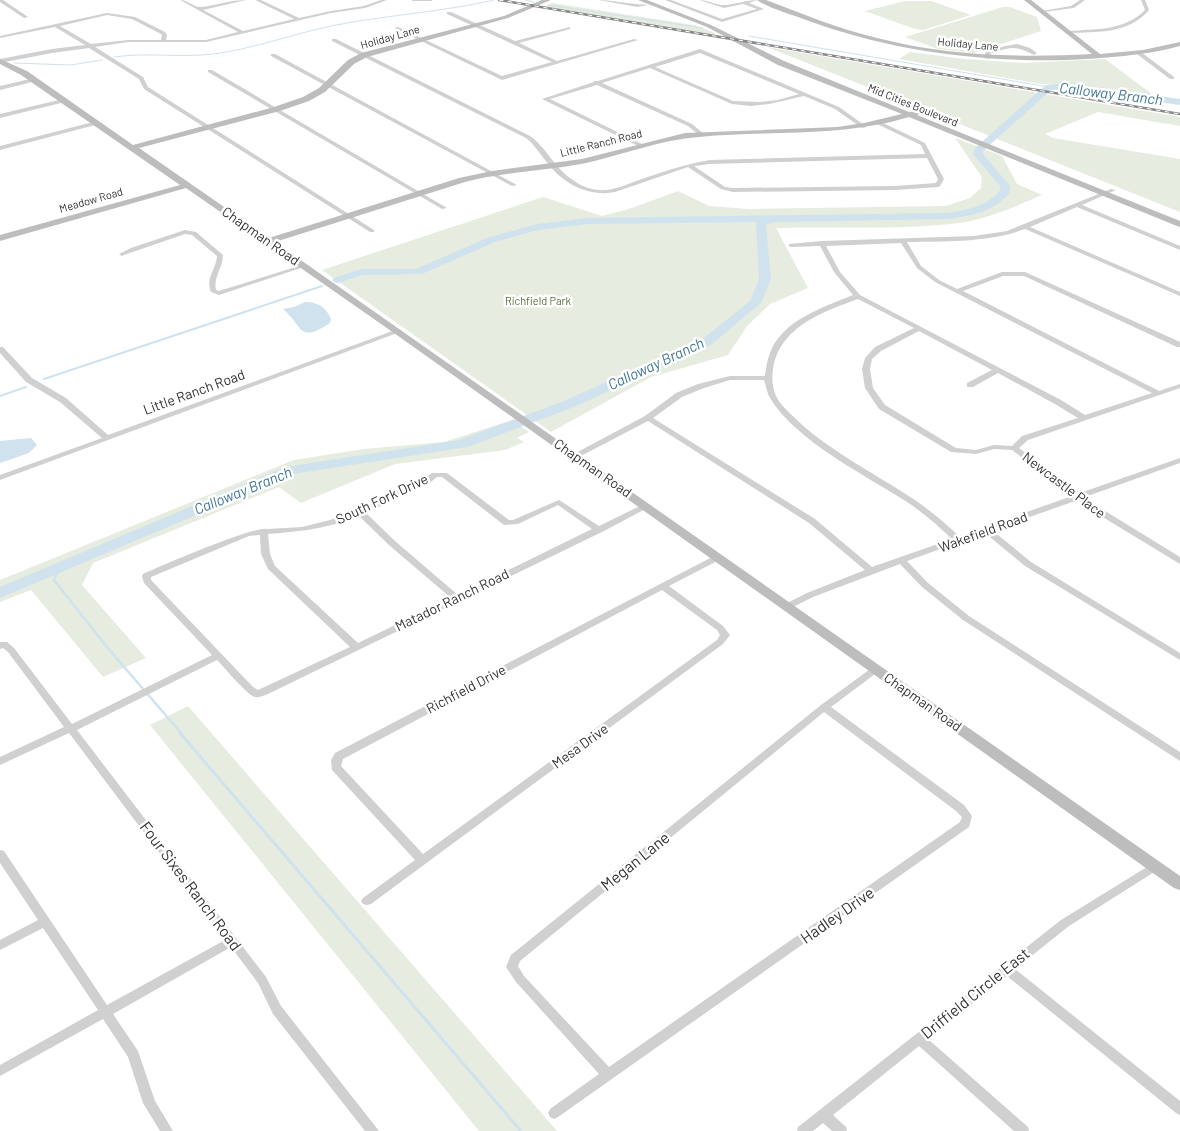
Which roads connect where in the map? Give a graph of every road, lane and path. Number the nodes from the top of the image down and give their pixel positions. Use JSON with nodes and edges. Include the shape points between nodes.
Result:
{"nodes":[{"id":1,"x":0,"y":0,"type":"edge"},
{"id":2,"x":182,"y":0,"type":"edge"},
{"id":3,"x":244,"y":0,"type":"edge"},
{"id":4,"x":257,"y":0,"type":"edge"},
{"id":5,"x":385,"y":0,"type":"edge"},
{"id":6,"x":413,"y":0,"type":"edge"},
{"id":7,"x":431,"y":0,"type":"edge"},
{"id":8,"x":548,"y":0,"type":"edge"},
{"id":9,"x":600,"y":0,"type":"edge"},
{"id":10,"x":655,"y":0,"type":"edge"},
{"id":11,"x":667,"y":0,"type":"edge"},
{"id":12,"x":705,"y":0,"type":"edge"},
{"id":13,"x":755,"y":0,"type":"edge"},
{"id":14,"x":760,"y":0,"type":"edge"},
{"id":15,"x":1027,"y":0,"type":"edge"},
{"id":16,"x":1083,"y":0,"type":"edge"},
{"id":17,"x":1144,"y":0,"type":"edge"},
{"id":18,"x":620,"y":2,"type":"edge"},
{"id":19,"x":646,"y":2,"type":"edge"},
{"id":20,"x":744,"y":3,"type":"junction"},
{"id":21,"x":199,"y":9,"type":"junction"},
{"id":22,"x":1044,"y":11,"type":"junction"},
{"id":23,"x":449,"y":13,"type":"dead end"},
{"id":24,"x":26,"y":17,"type":"dead end"},
{"id":25,"x":298,"y":19,"type":"junction"},
{"id":26,"x":56,"y":25,"type":"junction"},
{"id":27,"x":476,"y":26,"type":"junction"},
{"id":28,"x":396,"y":28,"type":"dead end"},
{"id":29,"x":568,"y":28,"type":"dead end"},
{"id":30,"x":1068,"y":32,"type":"junction"},
{"id":31,"x":243,"y":33,"type":"junction"},
{"id":32,"x":0,"y":37,"type":"edge"},
{"id":33,"x":163,"y":40,"type":"junction"},
{"id":34,"x":334,"y":40,"type":"dead end"},
{"id":35,"x":422,"y":40,"type":"junction"},
{"id":36,"x":636,"y":40,"type":"dead end"},
{"id":37,"x":515,"y":42,"type":"junction"},
{"id":38,"x":1180,"y":44,"type":"edge"},
{"id":39,"x":89,"y":46,"type":"junction"},
{"id":40,"x":1034,"y":53,"type":"dead end"},
{"id":41,"x":1139,"y":53,"type":"junction"},
{"id":42,"x":273,"y":55,"type":"dead end"},
{"id":43,"x":364,"y":55,"type":"junction"},
{"id":44,"x":1099,"y":56,"type":"junction"},
{"id":45,"x":987,"y":58,"type":"junction"},
{"id":46,"x":0,"y":61,"type":"edge"},
{"id":47,"x":556,"y":62,"type":"junction"},
{"id":48,"x":649,"y":66,"type":"junction"},
{"id":49,"x":210,"y":71,"type":"dead end"},
{"id":50,"x":502,"y":78,"type":"joint"},
{"id":51,"x":1172,"y":78,"type":"dead end"},
{"id":52,"x":34,"y":80,"type":"junction"},
{"id":53,"x":596,"y":82,"type":"junction"},
{"id":54,"x":328,"y":84,"type":"junction"},
{"id":55,"x":0,"y":88,"type":"edge"},
{"id":56,"x":805,"y":94,"type":"junction"},
{"id":57,"x":63,"y":100,"type":"junction"},
{"id":58,"x":277,"y":109,"type":"junction"},
{"id":59,"x":918,"y":112,"type":"junction"},
{"id":60,"x":908,"y":115,"type":"junction"},
{"id":61,"x":0,"y":116,"type":"edge"},
{"id":62,"x":97,"y":123,"type":"junction"},
{"id":63,"x":881,"y":124,"type":"junction"},
{"id":64,"x":208,"y":127,"type":"junction"},
{"id":65,"x":864,"y":127,"type":"junction"},
{"id":66,"x":701,"y":134,"type":"junction"},
{"id":67,"x":980,"y":140,"type":"junction"},
{"id":68,"x":640,"y":144,"type":"junction"},
{"id":69,"x":996,"y":146,"type":"junction"},
{"id":70,"x":0,"y":148,"type":"edge"},
{"id":71,"x":134,"y":148,"type":"junction"},
{"id":72,"x":930,"y":156,"type":"junction"},
{"id":73,"x":689,"y":165,"type":"junction"},
{"id":74,"x":553,"y":166,"type":"junction"},
{"id":75,"x":492,"y":172,"type":"junction"},
{"id":76,"x":188,"y":185,"type":"junction"},
{"id":77,"x":514,"y":185,"type":"dead end"},
{"id":78,"x":588,"y":190,"type":"joint"},
{"id":79,"x":1113,"y":190,"type":"junction"},
{"id":80,"x":419,"y":193,"type":"junction"},
{"id":81,"x":1104,"y":194,"type":"junction"},
{"id":82,"x":1077,"y":205,"type":"junction"},
{"id":83,"x":444,"y":208,"type":"dead end"},
{"id":84,"x":347,"y":216,"type":"junction"},
{"id":85,"x":1180,"y":217,"type":"edge"},
{"id":86,"x":1180,"y":224,"type":"edge"},
{"id":87,"x":1025,"y":227,"type":"junction"},
{"id":88,"x":372,"y":231,"type":"dead end"},
{"id":89,"x":0,"y":238,"type":"edge"},
{"id":90,"x":902,"y":240,"type":"junction"},
{"id":91,"x":268,"y":241,"type":"junction"},
{"id":92,"x":822,"y":243,"type":"junction"},
{"id":93,"x":791,"y":245,"type":"dead end"},
{"id":94,"x":1180,"y":248,"type":"edge"},
{"id":95,"x":122,"y":254,"type":"dead end"},
{"id":96,"x":304,"y":266,"type":"junction"},
{"id":97,"x":957,"y":291,"type":"junction"},
{"id":98,"x":1180,"y":294,"type":"edge"},
{"id":99,"x":858,"y":296,"type":"junction"},
{"id":100,"x":918,"y":329,"type":"junction"},
{"id":101,"x":398,"y":331,"type":"junction"},
{"id":102,"x":1180,"y":345,"type":"edge"},
{"id":103,"x":0,"y":349,"type":"edge"},
{"id":104,"x":998,"y":370,"type":"junction"},
{"id":105,"x":769,"y":378,"type":"junction"},
{"id":106,"x":970,"y":384,"type":"dead end"},
{"id":107,"x":1180,"y":386,"type":"edge"},
{"id":108,"x":1158,"y":393,"type":"junction"},
{"id":109,"x":648,"y":418,"type":"junction"},
{"id":110,"x":1084,"y":418,"type":"junction"},
{"id":111,"x":107,"y":438,"type":"junction"},
{"id":112,"x":1014,"y":448,"type":"junction"},
{"id":113,"x":574,"y":456,"type":"junction"},
{"id":114,"x":1180,"y":460,"type":"edge"},
{"id":115,"x":0,"y":478,"type":"edge"},
{"id":116,"x":1081,"y":497,"type":"junction"},
{"id":117,"x":647,"y":506,"type":"junction"},
{"id":118,"x":360,"y":512,"type":"junction"},
{"id":119,"x":264,"y":530,"type":"junction"},
{"id":120,"x":599,"y":530,"type":"junction"},
{"id":121,"x":986,"y":530,"type":"junction"},
{"id":122,"x":958,"y":540,"type":"junction"},
{"id":123,"x":718,"y":557,"type":"junction"},
{"id":124,"x":902,"y":561,"type":"junction"},
{"id":125,"x":1180,"y":561,"type":"edge"},
{"id":126,"x":871,"y":571,"type":"junction"},
{"id":127,"x":663,"y":586,"type":"junction"},
{"id":128,"x":456,"y":598,"type":"junction"},
{"id":129,"x":788,"y":606,"type":"junction"},
{"id":130,"x":2,"y":645,"type":"edge"},
{"id":131,"x":356,"y":647,"type":"junction"},
{"id":132,"x":218,"y":656,"type":"junction"},
{"id":133,"x":1180,"y":657,"type":"edge"},
{"id":134,"x":876,"y":669,"type":"junction"},
{"id":135,"x":824,"y":706,"type":"junction"},
{"id":136,"x":70,"y":728,"type":"junction"},
{"id":137,"x":1180,"y":757,"type":"edge"},
{"id":138,"x":0,"y":761,"type":"edge"},
{"id":139,"x":0,"y":854,"type":"edge"},
{"id":140,"x":423,"y":861,"type":"junction"},
{"id":141,"x":1155,"y":866,"type":"junction"},
{"id":142,"x":1180,"y":884,"type":"edge"},
{"id":143,"x":367,"y":901,"type":"dead end"},
{"id":144,"x":45,"y":922,"type":"junction"},
{"id":145,"x":232,"y":942,"type":"junction"},
{"id":146,"x":0,"y":945,"type":"edge"},
{"id":147,"x":1007,"y":969,"type":"junction"},
{"id":148,"x":105,"y":1012,"type":"junction"},
{"id":149,"x":919,"y":1038,"type":"junction"},
{"id":150,"x":0,"y":1071,"type":"edge"},
{"id":151,"x":608,"y":1075,"type":"junction"},
{"id":152,"x":1180,"y":1109,"type":"edge"},
{"id":153,"x":554,"y":1113,"type":"dead end"},
{"id":154,"x":824,"y":1115,"type":"junction"},
{"id":155,"x":167,"y":1131,"type":"edge"},
{"id":156,"x":372,"y":1131,"type":"edge"},
{"id":157,"x":803,"y":1131,"type":"edge"},
{"id":158,"x":841,"y":1131,"type":"edge"},
{"id":159,"x":1023,"y":1131,"type":"edge"}],
"edges":[{"from":1,"to":24,"type":"street"},
{"from":2,"to":21,"type":"street"},
{"from":3,"to":21,"type":"street"},
{"from":4,"to":25,"type":"street"},
{"from":5,"to":25,"type":"street","via":[[365,7]]},
{"from":6,"to":7,"type":"street"},
{"from":8,"to":27,"type":"street","name":"Holiday Lane"},
{"from":9,"to":18,"type":"street"},
{"from":10,"to":59,"type":"street","name":"Mid Cities Boulevard"},
{"from":11,"to":20,"type":"street","via":[[722,21],[762,9]]},
{"from":12,"to":20,"type":"street","via":[[724,7]]},
{"from":13,"to":20,"type":"street"},
{"from":14,"to":45,"type":"street","name":"Holiday Lane","via":[[873,40],[931,52]]},
{"from":15,"to":22,"type":"street"},
{"from":16,"to":22,"type":"street","via":[[1072,7]]},
{"from":17,"to":30,"type":"street","via":[[1147,10],[1134,21],[1112,28]]},
{"from":18,"to":19,"type":"street","via":[[638,6]]},
{"from":19,"to":60,"type":"street","name":"Mid Cities Boulevard","via":[[709,26],[780,63]]},
{"from":21,"to":31,"type":"street"},
{"from":22,"to":30,"type":"street"},
{"from":23,"to":27,"type":"street"},
{"from":25,"to":31,"type":"street"},
{"from":26,"to":32,"type":"street"},
{"from":26,"to":33,"type":"street","via":[[113,14],[141,21],[163,33]]},
{"from":26,"to":39,"type":"street"},
{"from":27,"to":35,"type":"street","name":"Holiday Lane"},
{"from":27,"to":37,"type":"street"},
{"from":28,"to":35,"type":"street"},
{"from":29,"to":37,"type":"street"},
{"from":30,"to":44,"type":"street"},
{"from":31,"to":33,"type":"street","via":[[197,42]]},
{"from":33,"to":39,"type":"street"},
{"from":34,"to":43,"type":"street"},
{"from":35,"to":43,"type":"street","name":"Holiday Lane"},
{"from":35,"to":50,"type":"street"},
{"from":36,"to":47,"type":"street"},
{"from":37,"to":47,"type":"street"},
{"from":38,"to":41,"type":"street","name":"Holiday Lane"},
{"from":39,"to":46,"type":"street"},
{"from":39,"to":64,"type":"street","via":[[141,78],[146,88]]},
{"from":40,"to":45,"type":"street","via":[[1012,45],[988,53]]},
{"from":41,"to":44,"type":"street","name":"Holiday Lane"},
{"from":41,"to":51,"type":"street"},
{"from":42,"to":54,"type":"street"},
{"from":43,"to":54,"type":"street","name":"Holiday Lane","via":[[345,67]]},
{"from":43,"to":74,"type":"street","via":[[528,137]]},
{"from":44,"to":45,"type":"street","name":"Holiday Lane"},
{"from":46,"to":52,"type":"street","name":"Chapman Road"},
{"from":47,"to":50,"type":"street"},
{"from":48,"to":53,"type":"street"},
{"from":48,"to":56,"type":"street","via":[[740,104],[777,103]]},
{"from":48,"to":56,"type":"street","via":[[700,52]]},
{"from":49,"to":58,"type":"street"},
{"from":52,"to":55,"type":"street"},
{"from":52,"to":57,"type":"street","name":"Chapman Road"},
{"from":53,"to":66,"type":"street","via":[[690,125]]},
{"from":53,"to":68,"type":"street","via":[[545,98]]},
{"from":54,"to":58,"type":"street","name":"Holiday Lane","via":[[306,99]]},
{"from":54,"to":75,"type":"street"},
{"from":56,"to":65,"type":"street","via":[[837,108]]},
{"from":57,"to":61,"type":"street"},
{"from":57,"to":62,"type":"street","name":"Chapman Road"},
{"from":58,"to":64,"type":"street","name":"Holiday Lane"},
{"from":58,"to":80,"type":"street"},
{"from":59,"to":60,"type":"street","name":"Little Ranch Road"},
{"from":59,"to":67,"type":"street","name":"Mid Cities Boulevard"},
{"from":60,"to":63,"type":"street","name":"Little Ranch Road"},
{"from":60,"to":67,"type":"street","name":"Mid Cities Boulevard"},
{"from":62,"to":70,"type":"street"},
{"from":62,"to":71,"type":"street","name":"Chapman Road"},
{"from":63,"to":65,"type":"street","name":"Little Ranch Road"},
{"from":63,"to":72,"type":"street","via":[[923,144]]},
{"from":64,"to":71,"type":"street","name":"Holiday Lane"},
{"from":64,"to":84,"type":"street"},
{"from":65,"to":66,"type":"street","name":"Little Ranch Road"},
{"from":66,"to":68,"type":"street","name":"Little Ranch Road"},
{"from":67,"to":69,"type":"street","name":"Mid Cities Boulevard"},
{"from":68,"to":74,"type":"street","name":"Little Ranch Road","via":[[596,158]]},
{"from":69,"to":79,"type":"street","name":"Mid Cities Boulevard"},
{"from":69,"to":81,"type":"street","name":"Mid Cities Boulevard"},
{"from":71,"to":76,"type":"street","name":"Chapman Road"},
{"from":72,"to":73,"type":"street","via":[[725,160]]},
{"from":72,"to":73,"type":"street","via":[[942,178],[938,185],[922,188],[733,190],[723,188]]},
{"from":73,"to":78,"type":"street","via":[[608,192]]},
{"from":74,"to":75,"type":"street","name":"Little Ranch Road"},
{"from":74,"to":78,"type":"street"},
{"from":75,"to":77,"type":"street"},
{"from":75,"to":80,"type":"street","name":"Little Ranch Road"},
{"from":76,"to":89,"type":"street","name":"Meadow Road"},
{"from":76,"to":91,"type":"street","name":"Chapman Road"},
{"from":79,"to":81,"type":"street"},
{"from":79,"to":85,"type":"street","name":"Mid Cities Boulevard"},
{"from":80,"to":83,"type":"street"},
{"from":80,"to":84,"type":"street","name":"Little Ranch Road"},
{"from":81,"to":82,"type":"street"},
{"from":81,"to":86,"type":"street","name":"Mid Cities Boulevard"},
{"from":82,"to":87,"type":"street"},
{"from":82,"to":94,"type":"street"},
{"from":84,"to":88,"type":"street"},
{"from":84,"to":91,"type":"street","name":"Little Ranch Road"},
{"from":87,"to":90,"type":"street","via":[[974,238]]},
{"from":87,"to":98,"type":"street"},
{"from":90,"to":92,"type":"street"},
{"from":90,"to":97,"type":"street","via":[[918,267]]},
{"from":91,"to":96,"type":"street","name":"Chapman Road"},
{"from":92,"to":93,"type":"street"},
{"from":92,"to":99,"type":"street","via":[[830,264]]},
{"from":95,"to":96,"type":"street","via":[[191,232],[220,255],[212,275],[212,289],[219,293]]},
{"from":96,"to":101,"type":"street","name":"Chapman Road"},
{"from":97,"to":102,"type":"street","via":[[1002,274],[1025,274]]},
{"from":97,"to":108,"type":"street"},
{"from":99,"to":100,"type":"street"},
{"from":99,"to":105,"type":"street","via":[[813,315],[785,337],[774,352]]},
{"from":100,"to":104,"type":"street"},
{"from":100,"to":112,"type":"street","name":"Newcastle Place","via":[[869,358],[867,382],[878,401],[890,412],[954,450],[976,452],[994,447]]},
{"from":101,"to":111,"type":"street","name":"Little Ranch Road"},
{"from":101,"to":113,"type":"street","name":"Chapman Road"},
{"from":103,"to":111,"type":"street","via":[[30,380],[72,407]]},
{"from":104,"to":106,"type":"street"},
{"from":104,"to":110,"type":"street"},
{"from":105,"to":109,"type":"street","via":[[730,378],[701,386],[679,395]]},
{"from":105,"to":122,"type":"street","via":[[775,400],[802,431],[913,502]]},
{"from":107,"to":108,"type":"street"},
{"from":108,"to":110,"type":"street"},
{"from":109,"to":113,"type":"street"},
{"from":109,"to":126,"type":"street","via":[[812,521]]},
{"from":110,"to":112,"type":"street","via":[[1025,438]]},
{"from":111,"to":115,"type":"street","name":"Little Ranch Road"},
{"from":112,"to":116,"type":"street","name":"Newcastle Place"},
{"from":113,"to":117,"type":"street","name":"Chapman Road"},
{"from":114,"to":116,"type":"street","name":"Wakefield Road"},
{"from":116,"to":121,"type":"street","name":"Wakefield Road"},
{"from":116,"to":125,"type":"street","name":"Newcastle Place","via":[[1119,525]]},
{"from":117,"to":120,"type":"street","name":"Matador Ranch Road"},
{"from":117,"to":123,"type":"street","name":"Chapman Road"},
{"from":118,"to":119,"type":"street","name":"South Fork Drive","via":[[318,527]]},
{"from":118,"to":120,"type":"street","name":"South Fork Drive","via":[[435,475],[444,475],[507,523],[559,502]]},
{"from":118,"to":128,"type":"street"},
{"from":119,"to":131,"type":"street","via":[[264,546],[271,567]]},
{"from":119,"to":132,"type":"street","name":"South Fork Drive","via":[[234,539],[146,576],[146,581]]},
{"from":120,"to":128,"type":"street","name":"Matador Ranch Road"},
{"from":121,"to":122,"type":"street","name":"Wakefield Road"},
{"from":121,"to":133,"type":"street","via":[[1028,564]]},
{"from":122,"to":124,"type":"street","name":"Wakefield Road"},
{"from":123,"to":127,"type":"street","name":"Richfield Drive"},
{"from":123,"to":129,"type":"street","name":"Chapman Road"},
{"from":124,"to":126,"type":"street","name":"Wakefield Road"},
{"from":124,"to":137,"type":"street","via":[[966,618]]},
{"from":126,"to":129,"type":"street","name":"Wakefield Road","via":[[810,594]]},
{"from":127,"to":140,"type":"street","name":"Mesa Drive","via":[[720,628],[724,638]]},
{"from":127,"to":140,"type":"street","name":"Richfield Drive","via":[[346,751],[336,760],[340,772]]},
{"from":128,"to":131,"type":"street","name":"Matador Ranch Road"},
{"from":129,"to":134,"type":"street","name":"Chapman Road"},
{"from":130,"to":136,"type":"street","name":"Four Sixes Ranch Road","via":[[11,650]]},
{"from":131,"to":132,"type":"street","name":"Matador Ranch Road","via":[[257,694]]},
{"from":132,"to":136,"type":"street"},
{"from":134,"to":135,"type":"street","name":"Megan Lane"},
{"from":134,"to":141,"type":"street","name":"Chapman Road"},
{"from":135,"to":151,"type":"street","name":"Megan Lane","via":[[515,958],[512,967],[520,979]]},
{"from":135,"to":151,"type":"street","name":"Hadley Drive","via":[[960,808],[967,816],[965,824]]},
{"from":136,"to":138,"type":"street"},
{"from":136,"to":145,"type":"street","name":"Four Sixes Ranch Road"},
{"from":139,"to":144,"type":"street"},
{"from":140,"to":143,"type":"street","name":"Mesa Drive"},
{"from":141,"to":142,"type":"street","name":"Chapman Road"},
{"from":141,"to":147,"type":"street","name":"Driffield Circle East","via":[[1065,923]]},
{"from":144,"to":146,"type":"street"},
{"from":144,"to":148,"type":"street"},
{"from":145,"to":148,"type":"street"},
{"from":145,"to":156,"type":"street","name":"Four Sixes Ranch Road","via":[[262,980],[277,1010]]},
{"from":147,"to":149,"type":"street","name":"Driffield Circle East"},
{"from":147,"to":152,"type":"street"},
{"from":148,"to":150,"type":"street"},
{"from":148,"to":155,"type":"street","via":[[134,1055],[149,1103]]},
{"from":149,"to":154,"type":"street","name":"Driffield Circle East"},
{"from":149,"to":159,"type":"street"},
{"from":151,"to":153,"type":"street","name":"Hadley Drive"},
{"from":154,"to":157,"type":"street","name":"Driffield Circle East"},
{"from":154,"to":158,"type":"street"}]}
